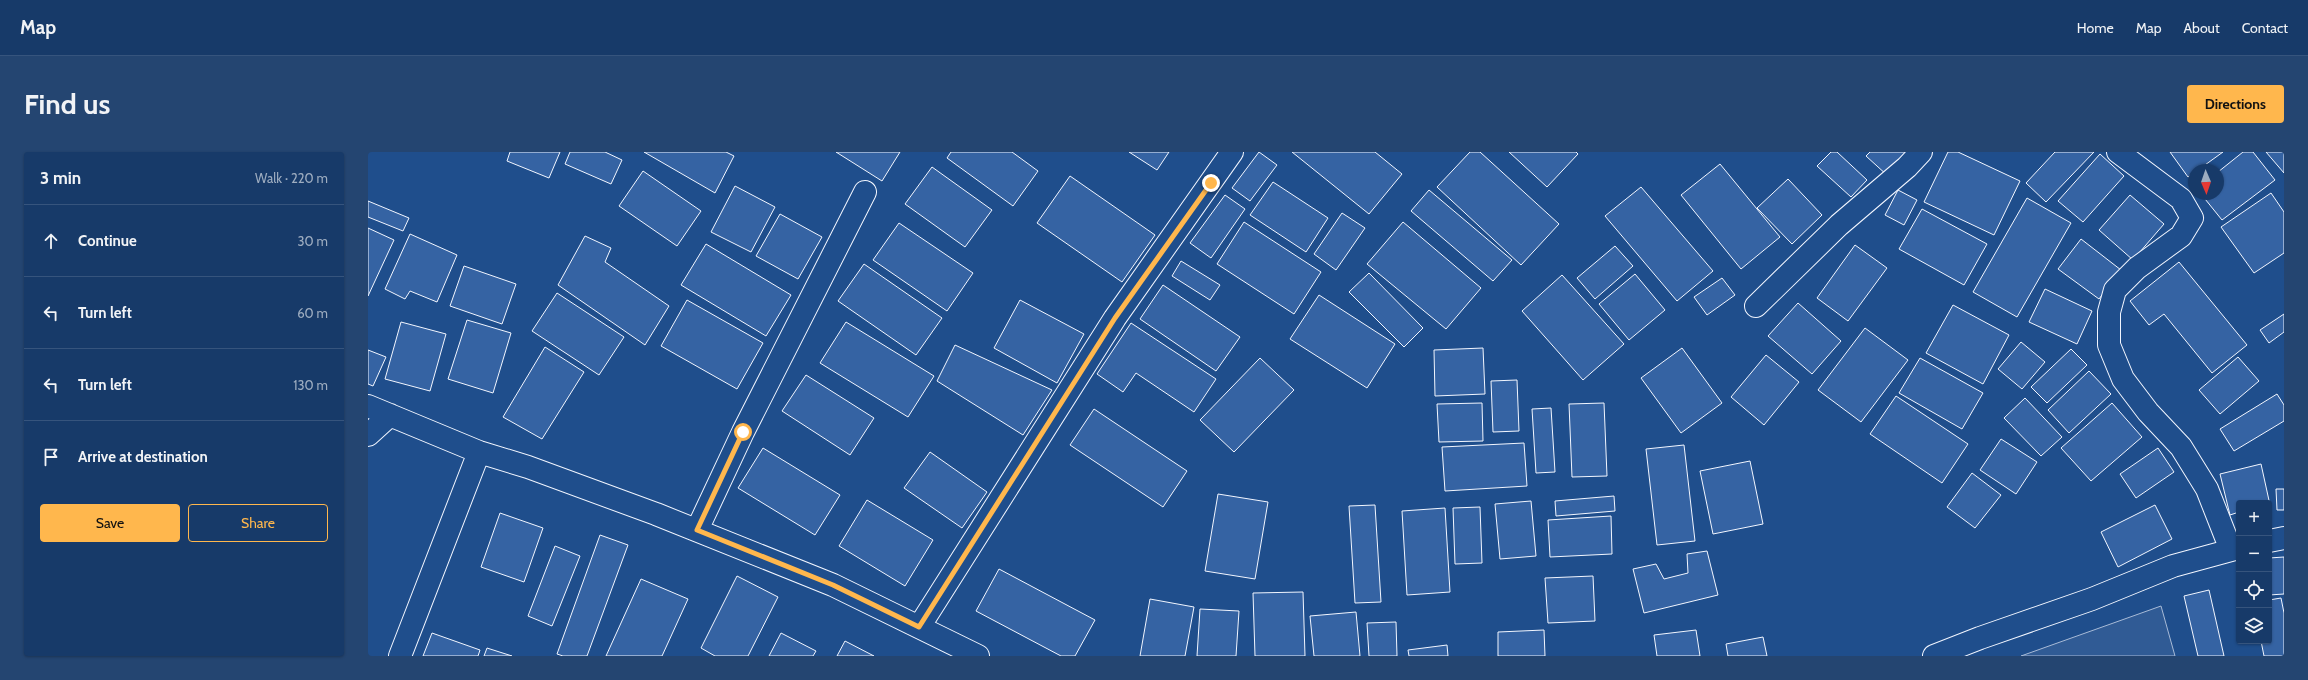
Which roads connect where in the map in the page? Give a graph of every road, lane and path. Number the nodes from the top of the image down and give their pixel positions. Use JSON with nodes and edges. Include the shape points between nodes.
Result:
{"nodes":[{"id":1,"x":1232,"y":152,"type":"edge"},
{"id":2,"x":1921,"y":152,"type":"edge"},
{"id":3,"x":2118,"y":152,"type":"edge"},
{"id":4,"x":865,"y":192,"type":"dead end"},
{"id":5,"x":1756,"y":306,"type":"dead end"},
{"id":6,"x":368,"y":406,"type":"edge"},
{"id":7,"x":390,"y":416,"type":"junction"},
{"id":8,"x":368,"y":435,"type":"edge"},
{"id":9,"x":479,"y":452,"type":"junction"},
{"id":10,"x":697,"y":530,"type":"junction"},
{"id":11,"x":2284,"y":538,"type":"edge"},
{"id":12,"x":2272,"y":540,"type":"edge"},
{"id":13,"x":2235,"y":549,"type":"edge"},
{"id":14,"x":919,"y":627,"type":"junction"},
{"id":15,"x":400,"y":656,"type":"edge"},
{"id":16,"x":978,"y":656,"type":"edge"},
{"id":17,"x":1934,"y":656,"type":"edge"}],
"edges":[{"from":1,"to":14,"type":"street","via":[[1115,318]]},
{"from":2,"to":5,"type":"street","via":[[1839,225]]},
{"from":3,"to":13,"type":"street","via":[[2181,199],[2192,218],[2180,236],[2136,268],[2115,290],[2109,312],[2109,345],[2123,379],[2148,412],[2181,447],[2207,489]]},
{"from":4,"to":10,"type":"street","via":[[743,432]]},
{"from":6,"to":7,"type":"street"},
{"from":7,"to":8,"type":"street"},
{"from":7,"to":9,"type":"street"},
{"from":9,"to":10,"type":"street","via":[[528,467]]},
{"from":9,"to":15,"type":"street"},
{"from":10,"to":14,"type":"street","via":[[833,585]]},
{"from":11,"to":12,"type":"street"},
{"from":13,"to":17,"type":"street","via":[[2173,566],[2092,599]]},
{"from":14,"to":16,"type":"street"}]}
